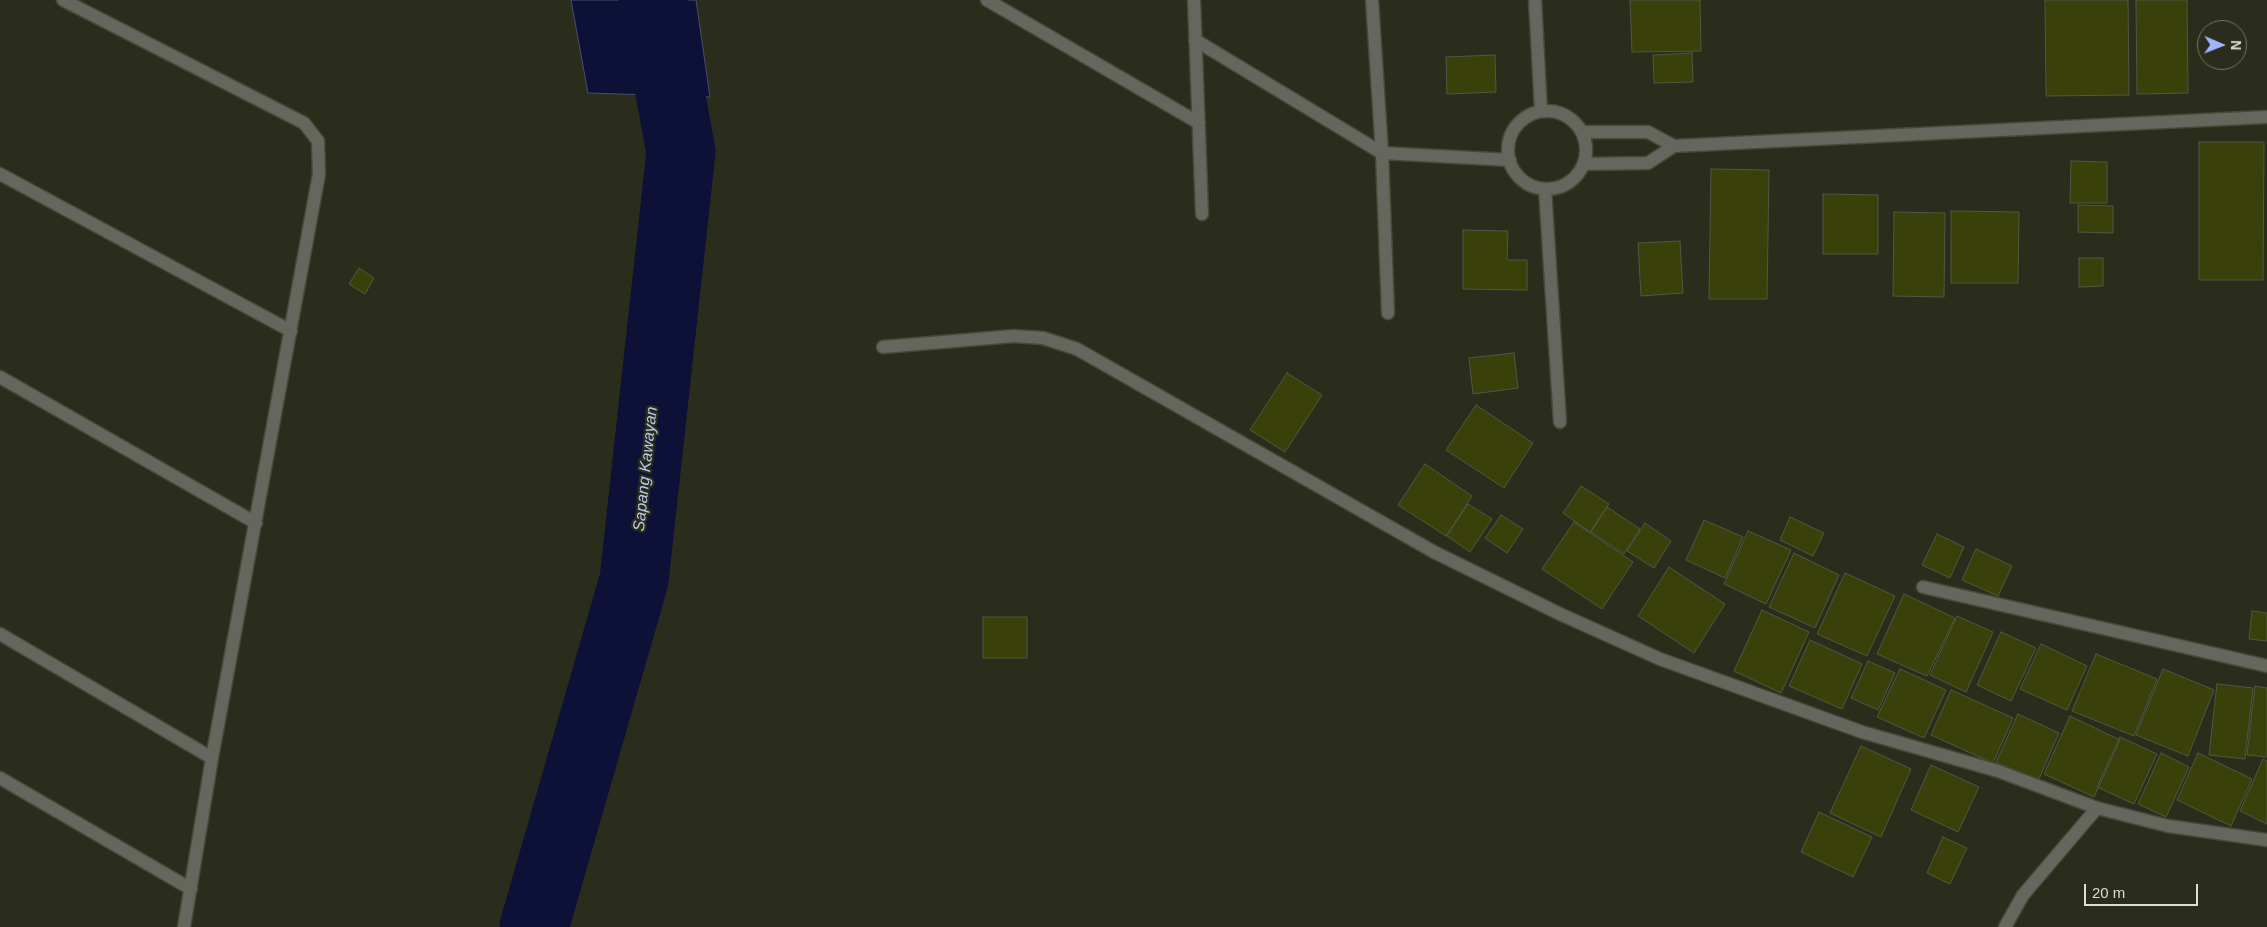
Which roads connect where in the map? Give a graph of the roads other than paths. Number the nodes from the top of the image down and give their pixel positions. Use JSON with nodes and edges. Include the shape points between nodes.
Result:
{"nodes":[{"id":1,"x":62,"y":0,"type":"edge"},
{"id":2,"x":986,"y":0,"type":"edge"},
{"id":3,"x":1194,"y":0,"type":"edge"},
{"id":4,"x":1372,"y":0,"type":"edge"},
{"id":5,"x":1535,"y":0,"type":"edge"},
{"id":6,"x":1195,"y":40,"type":"junction"},
{"id":7,"x":1541,"y":111,"type":"junction"},
{"id":8,"x":2267,"y":117,"type":"edge"},
{"id":9,"x":1199,"y":123,"type":"junction"},
{"id":10,"x":1582,"y":132,"type":"junction"},
{"id":11,"x":1674,"y":146,"type":"junction"},
{"id":12,"x":1382,"y":153,"type":"junction"},
{"id":13,"x":1510,"y":160,"type":"junction"},
{"id":14,"x":1584,"y":164,"type":"junction"},
{"id":15,"x":0,"y":174,"type":"edge"},
{"id":16,"x":1545,"y":189,"type":"junction"},
{"id":17,"x":1202,"y":214,"type":"dead end"},
{"id":18,"x":1388,"y":313,"type":"dead end"},
{"id":19,"x":290,"y":331,"type":"junction"},
{"id":20,"x":883,"y":347,"type":"dead end"},
{"id":21,"x":0,"y":377,"type":"edge"},
{"id":22,"x":1560,"y":422,"type":"dead end"},
{"id":23,"x":256,"y":523,"type":"junction"},
{"id":24,"x":1923,"y":587,"type":"dead end"},
{"id":25,"x":0,"y":634,"type":"edge"},
{"id":26,"x":2267,"y":666,"type":"edge"},
{"id":27,"x":212,"y":758,"type":"junction"},
{"id":28,"x":0,"y":778,"type":"edge"},
{"id":29,"x":2097,"y":808,"type":"junction"},
{"id":30,"x":2267,"y":840,"type":"edge"},
{"id":31,"x":191,"y":889,"type":"junction"},
{"id":32,"x":184,"y":927,"type":"edge"},
{"id":33,"x":2006,"y":927,"type":"edge"}],
"edges":[{"from":1,"to":19,"type":"street","via":[[304,123],[318,141],[319,174]]},
{"from":2,"to":9,"type":"street"},
{"from":3,"to":6,"type":"street"},
{"from":4,"to":12,"type":"street"},
{"from":5,"to":7,"type":"street"},
{"from":6,"to":9,"type":"street"},
{"from":6,"to":12,"type":"street"},
{"from":7,"to":10,"type":"street","via":[[1557,112],[1572,119]]},
{"from":7,"to":13,"type":"street","via":[[1526,117],[1514,129],[1509,144]]},
{"from":8,"to":11,"type":"street"},
{"from":9,"to":17,"type":"street"},
{"from":10,"to":11,"type":"street","via":[[1648,132]]},
{"from":10,"to":14,"type":"street","via":[[1586,148]]},
{"from":11,"to":14,"type":"street","via":[[1648,163]]},
{"from":12,"to":13,"type":"street"},
{"from":12,"to":18,"type":"street"},
{"from":13,"to":16,"type":"street","via":[[1517,175],[1530,185]]},
{"from":14,"to":16,"type":"street","via":[[1575,178],[1562,186]]},
{"from":15,"to":19,"type":"street"},
{"from":16,"to":22,"type":"street"},
{"from":19,"to":23,"type":"street"},
{"from":20,"to":29,"type":"street","via":[[1014,336],[1043,338],[1077,349],[1434,552],[1596,631],[1754,694],[1862,732],[1998,771]]},
{"from":21,"to":23,"type":"street"},
{"from":23,"to":27,"type":"street"},
{"from":24,"to":26,"type":"street"},
{"from":25,"to":27,"type":"street"},
{"from":27,"to":31,"type":"street"},
{"from":28,"to":31,"type":"street"},
{"from":29,"to":30,"type":"street","via":[[2168,826]]},
{"from":29,"to":33,"type":"street","via":[[2023,895]]},
{"from":31,"to":32,"type":"street"}]}
